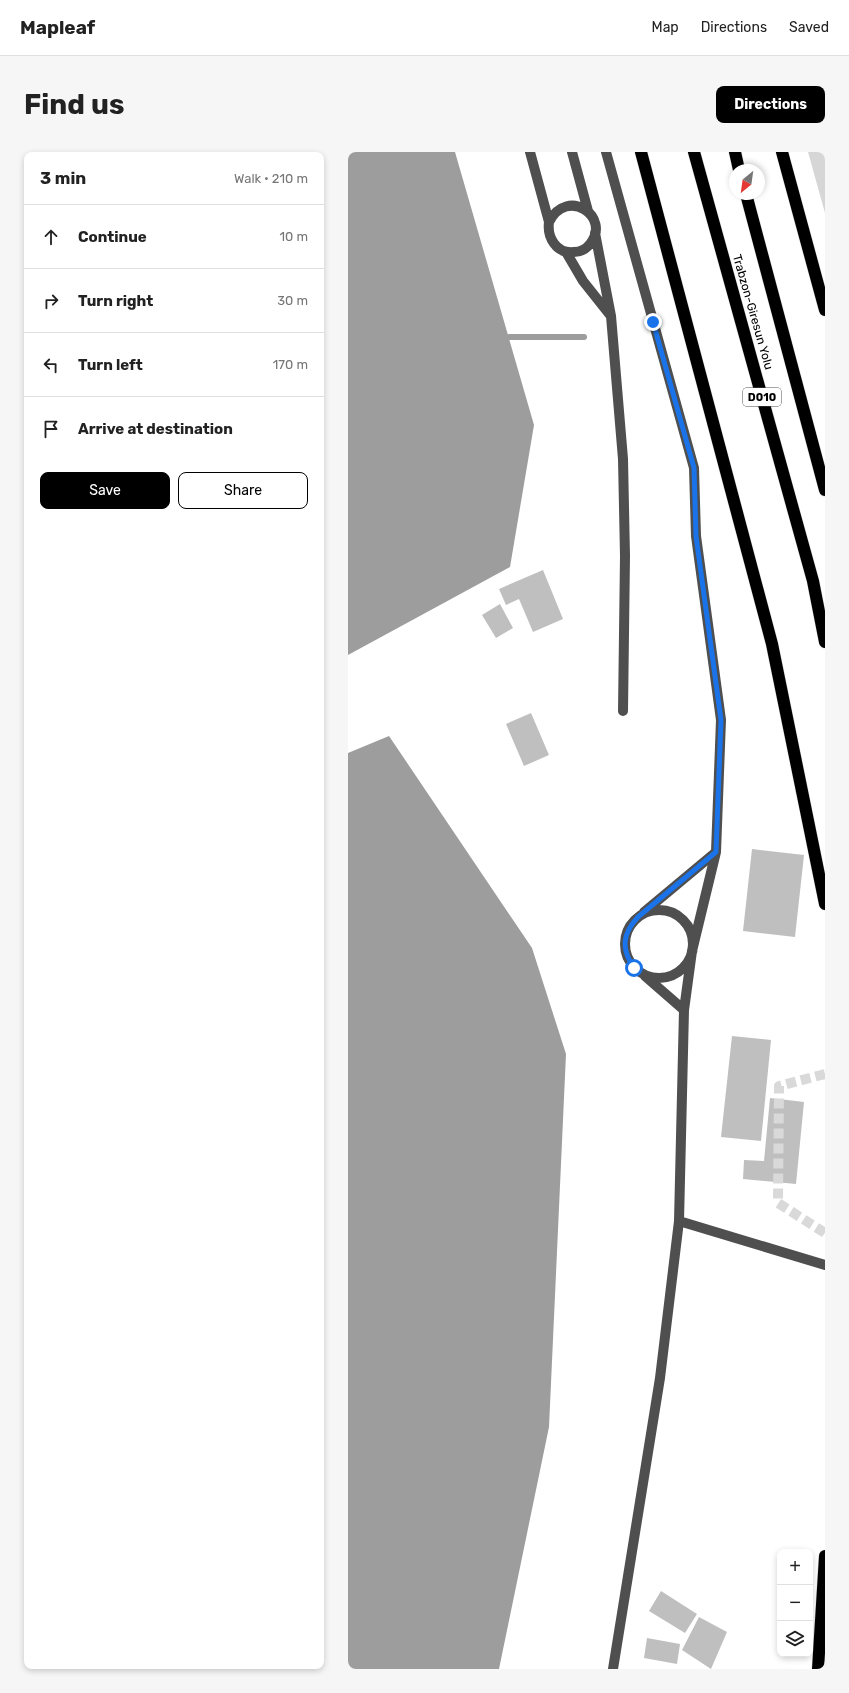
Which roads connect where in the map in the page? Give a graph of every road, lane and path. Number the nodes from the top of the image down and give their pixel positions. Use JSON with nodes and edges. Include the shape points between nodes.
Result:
{"nodes":[{"id":1,"x":530,"y":152,"type":"edge"},
{"id":2,"x":572,"y":152,"type":"edge"},
{"id":3,"x":606,"y":152,"type":"edge"},
{"id":4,"x":641,"y":152,"type":"edge"},
{"id":5,"x":694,"y":152,"type":"edge"},
{"id":6,"x":735,"y":152,"type":"edge"},
{"id":7,"x":782,"y":152,"type":"edge"},
{"id":8,"x":738,"y":164,"type":"edge"},
{"id":9,"x":748,"y":200,"type":"edge"},
{"id":10,"x":588,"y":211,"type":"junction"},
{"id":11,"x":549,"y":222,"type":"junction"},
{"id":12,"x":595,"y":233,"type":"junction"},
{"id":13,"x":566,"y":252,"type":"junction"},
{"id":14,"x":825,"y":310,"type":"edge"},
{"id":15,"x":611,"y":316,"type":"junction"},
{"id":16,"x":825,"y":490,"type":"edge"},
{"id":17,"x":825,"y":642,"type":"edge"},
{"id":18,"x":623,"y":711,"type":"dead end"},
{"id":19,"x":716,"y":852,"type":"junction"},
{"id":20,"x":825,"y":904,"type":"edge"},
{"id":21,"x":638,"y":917,"type":"junction"},
{"id":22,"x":692,"y":951,"type":"junction"},
{"id":23,"x":644,"y":974,"type":"junction"},
{"id":24,"x":684,"y":1010,"type":"junction"},
{"id":25,"x":679,"y":1221,"type":"junction"},
{"id":26,"x":825,"y":1265,"type":"edge"},
{"id":27,"x":825,"y":1556,"type":"edge"},
{"id":28,"x":613,"y":1669,"type":"edge"},
{"id":29,"x":818,"y":1669,"type":"edge"}],
"edges":[{"from":1,"to":11,"type":"street"},
{"from":2,"to":10,"type":"street"},
{"from":3,"to":19,"type":"street","via":[[694,468],[696,536],[721,720]]},
{"from":4,"to":20,"type":"highway","via":[[772,644]]},
{"from":5,"to":17,"type":"highway","name":"Trabzon-Giresun Yolu","number":"D010","via":[[813,581]]},
{"from":6,"to":8,"type":"highway"},
{"from":7,"to":14,"type":"highway"},
{"from":9,"to":16,"type":"highway","name":"Trabzon-Giresun Yolu","number":"D010"},
{"from":10,"to":11,"type":"street","via":[[573,205],[565,206],[558,210]]},
{"from":10,"to":12,"type":"street","via":[[593,217]]},
{"from":11,"to":13,"type":"street","via":[[548,229],[553,244]]},
{"from":12,"to":13,"type":"street","via":[[588,247],[573,253]]},
{"from":12,"to":15,"type":"street"},
{"from":13,"to":15,"type":"street","via":[[583,281]]},
{"from":15,"to":18,"type":"street","via":[[623,459]]},
{"from":19,"to":21,"type":"street"},
{"from":19,"to":22,"type":"street"},
{"from":21,"to":22,"type":"street","via":[[655,911],[673,913],[689,929],[693,942]]},
{"from":21,"to":23,"type":"street","via":[[630,926],[625,947],[634,968]]},
{"from":22,"to":23,"type":"street","via":[[685,967],[670,976],[652,978]]},
{"from":22,"to":24,"type":"street"},
{"from":23,"to":24,"type":"street"},
{"from":24,"to":25,"type":"street"},
{"from":25,"to":26,"type":"street"},
{"from":25,"to":28,"type":"street","via":[[660,1378]]},
{"from":27,"to":29,"type":"highway"}]}
